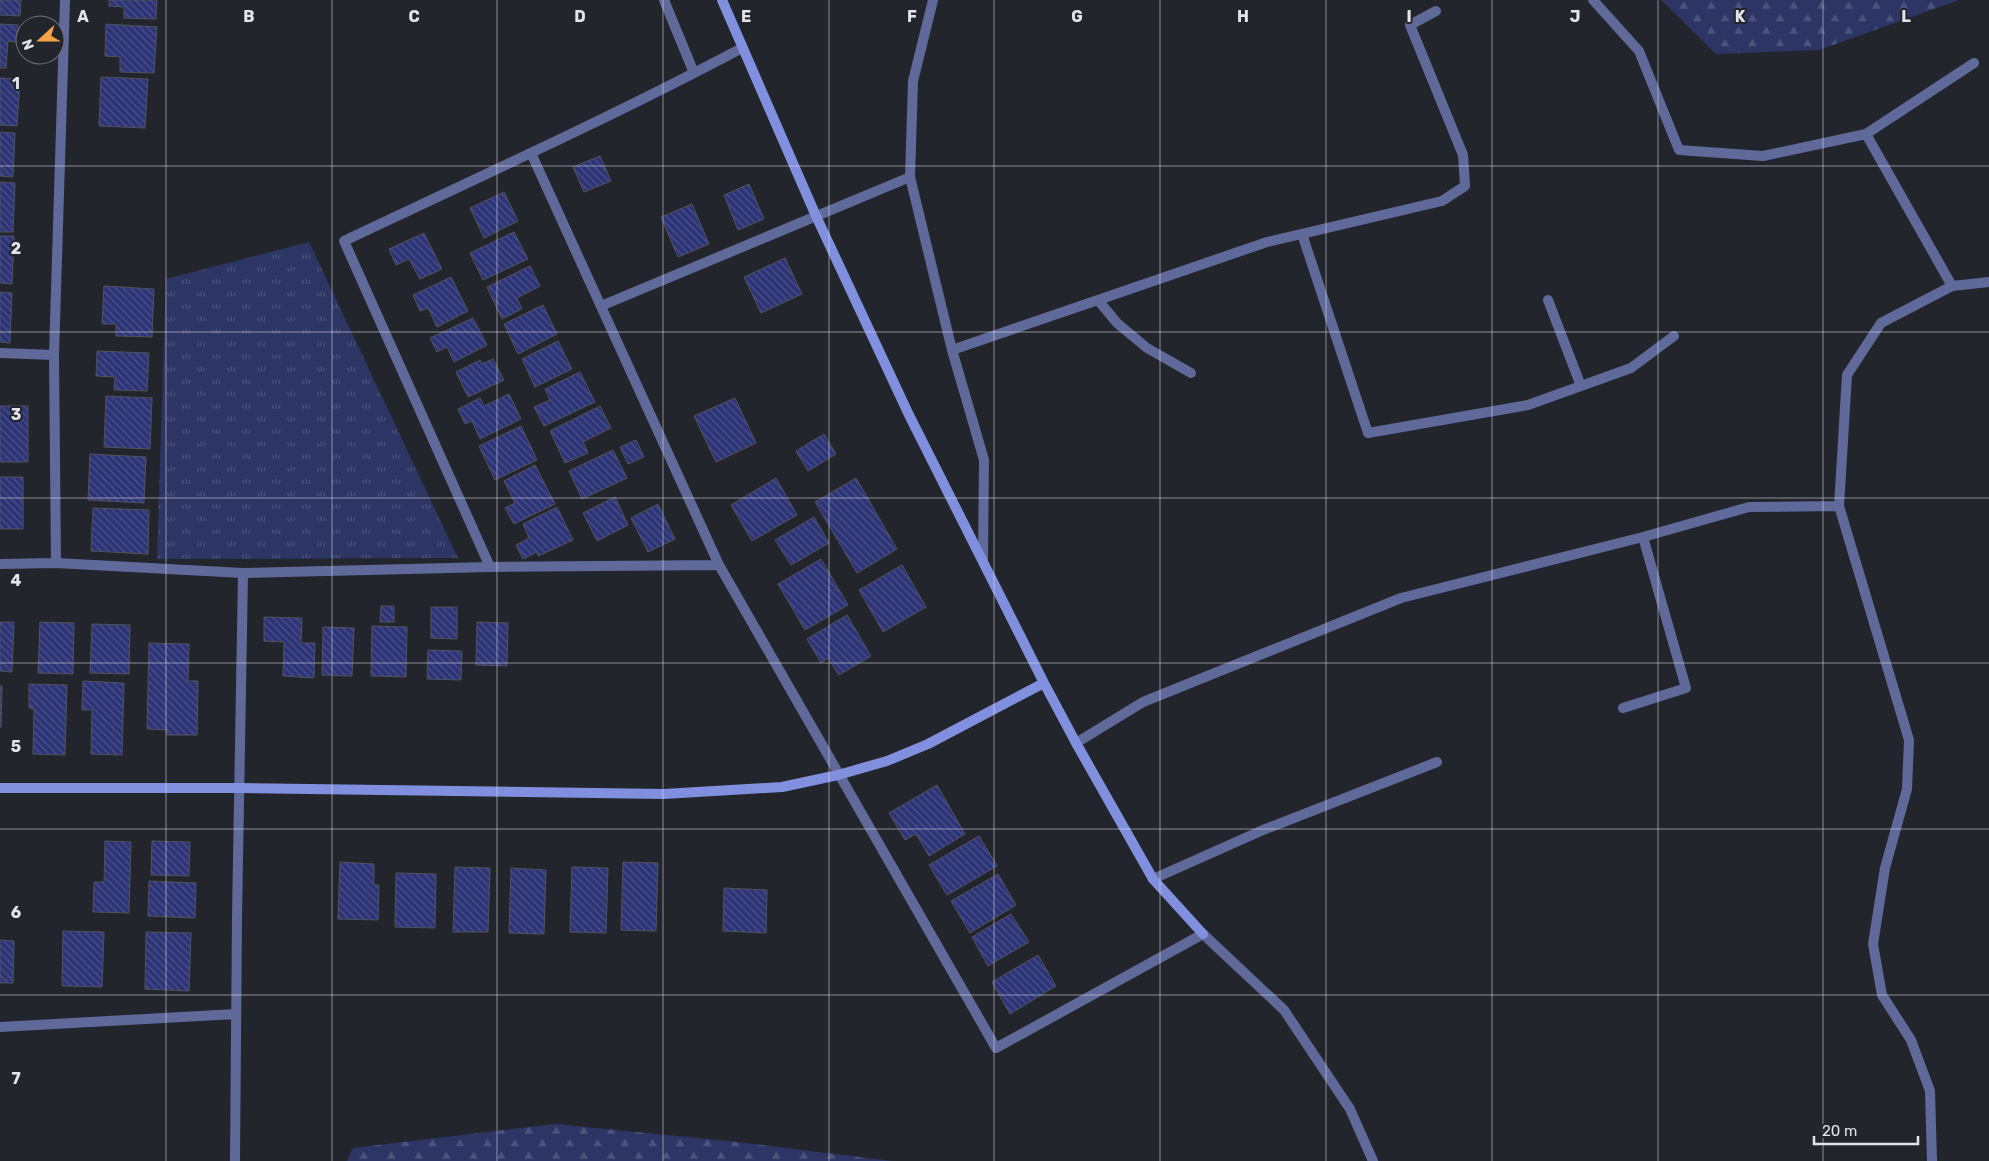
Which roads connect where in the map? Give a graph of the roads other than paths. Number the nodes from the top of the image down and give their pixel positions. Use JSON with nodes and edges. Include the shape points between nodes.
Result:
{"nodes":[{"id":1,"x":65,"y":0,"type":"edge"},
{"id":2,"x":664,"y":0,"type":"edge"},
{"id":3,"x":722,"y":0,"type":"edge"},
{"id":4,"x":933,"y":0,"type":"edge"},
{"id":5,"x":1593,"y":0,"type":"edge"},
{"id":6,"x":1436,"y":11,"type":"dead end"},
{"id":7,"x":742,"y":48,"type":"junction"},
{"id":8,"x":1974,"y":63,"type":"dead end"},
{"id":9,"x":694,"y":73,"type":"junction"},
{"id":10,"x":1866,"y":134,"type":"junction"},
{"id":11,"x":530,"y":153,"type":"junction"},
{"id":12,"x":910,"y":177,"type":"junction"},
{"id":13,"x":816,"y":216,"type":"junction"},
{"id":14,"x":1302,"y":234,"type":"junction"},
{"id":15,"x":1989,"y":282,"type":"edge"},
{"id":16,"x":1952,"y":286,"type":"junction"},
{"id":17,"x":1098,"y":300,"type":"junction"},
{"id":18,"x":1548,"y":300,"type":"dead end"},
{"id":19,"x":601,"y":306,"type":"junction"},
{"id":20,"x":1674,"y":336,"type":"dead end"},
{"id":21,"x":952,"y":350,"type":"junction"},
{"id":22,"x":0,"y":353,"type":"edge"},
{"id":23,"x":54,"y":355,"type":"junction"},
{"id":24,"x":1191,"y":373,"type":"dead end"},
{"id":25,"x":1581,"y":386,"type":"junction"},
{"id":26,"x":1839,"y":506,"type":"junction"},
{"id":27,"x":1643,"y":537,"type":"junction"},
{"id":28,"x":983,"y":559,"type":"junction"},
{"id":29,"x":0,"y":564,"type":"edge"},
{"id":30,"x":56,"y":564,"type":"junction"},
{"id":31,"x":719,"y":565,"type":"junction"},
{"id":32,"x":490,"y":566,"type":"junction"},
{"id":33,"x":243,"y":573,"type":"junction"},
{"id":34,"x":1044,"y":683,"type":"junction"},
{"id":35,"x":1624,"y":708,"type":"dead end"},
{"id":36,"x":1076,"y":743,"type":"junction"},
{"id":37,"x":1437,"y":762,"type":"dead end"},
{"id":38,"x":838,"y":775,"type":"junction"},
{"id":39,"x":0,"y":788,"type":"edge"},
{"id":40,"x":240,"y":788,"type":"junction"},
{"id":41,"x":1153,"y":879,"type":"junction"},
{"id":42,"x":1202,"y":934,"type":"junction"},
{"id":43,"x":236,"y":1014,"type":"junction"},
{"id":44,"x":0,"y":1027,"type":"edge"},
{"id":45,"x":235,"y":1161,"type":"edge"},
{"id":46,"x":1373,"y":1161,"type":"edge"},
{"id":47,"x":1932,"y":1161,"type":"edge"}],
"edges":[{"from":1,"to":23,"type":"street"},
{"from":2,"to":9,"type":"street"},
{"from":3,"to":7,"type":"street"},
{"from":4,"to":12,"type":"street","via":[[913,82]]},
{"from":5,"to":10,"type":"street","via":[[1639,51],[1679,150],[1763,156]]},
{"from":6,"to":14,"type":"street","via":[[1410,25],[1463,155],[1465,186],[1442,201]]},
{"from":7,"to":9,"type":"street"},
{"from":7,"to":13,"type":"street"},
{"from":8,"to":10,"type":"street"},
{"from":9,"to":11,"type":"street"},
{"from":10,"to":16,"type":"street"},
{"from":11,"to":19,"type":"street"},
{"from":11,"to":32,"type":"street","via":[[344,240]]},
{"from":12,"to":13,"type":"street"},
{"from":12,"to":21,"type":"street"},
{"from":13,"to":19,"type":"street"},
{"from":13,"to":28,"type":"street","via":[[909,416]]},
{"from":14,"to":17,"type":"street","via":[[1267,242]]},
{"from":14,"to":25,"type":"street","via":[[1368,433],[1528,404]]},
{"from":15,"to":16,"type":"street"},
{"from":16,"to":26,"type":"street","via":[[1881,323],[1847,375]]},
{"from":17,"to":21,"type":"street"},
{"from":17,"to":24,"type":"street","via":[[1117,323],[1147,348]]},
{"from":18,"to":25,"type":"street"},
{"from":19,"to":31,"type":"street"},
{"from":20,"to":25,"type":"street","via":[[1631,368]]},
{"from":21,"to":28,"type":"street","via":[[984,460]]},
{"from":22,"to":23,"type":"street"},
{"from":23,"to":30,"type":"street"},
{"from":26,"to":27,"type":"street","via":[[1749,507]]},
{"from":26,"to":47,"type":"street","via":[[1909,740],[1907,790],[1885,868],[1873,944],[1882,995],[1912,1040],[1930,1091]]},
{"from":27,"to":35,"type":"street","via":[[1686,688]]},
{"from":27,"to":36,"type":"street","via":[[1401,598],[1143,702]]},
{"from":28,"to":34,"type":"street"},
{"from":29,"to":30,"type":"street"},
{"from":30,"to":33,"type":"street"},
{"from":31,"to":32,"type":"street"},
{"from":31,"to":38,"type":"street"},
{"from":32,"to":33,"type":"street"},
{"from":33,"to":40,"type":"street"},
{"from":34,"to":36,"type":"street"},
{"from":34,"to":38,"type":"street","via":[[928,744],[887,761]]},
{"from":36,"to":41,"type":"street"},
{"from":37,"to":41,"type":"street","via":[[1263,830]]},
{"from":38,"to":40,"type":"street","via":[[782,787],[664,794]]},
{"from":38,"to":42,"type":"street","via":[[996,1048]]},
{"from":39,"to":40,"type":"street"},
{"from":40,"to":43,"type":"street"},
{"from":41,"to":42,"type":"street"},
{"from":42,"to":46,"type":"street","via":[[1284,1010],[1350,1109]]},
{"from":43,"to":44,"type":"street"},
{"from":43,"to":45,"type":"street"}]}
